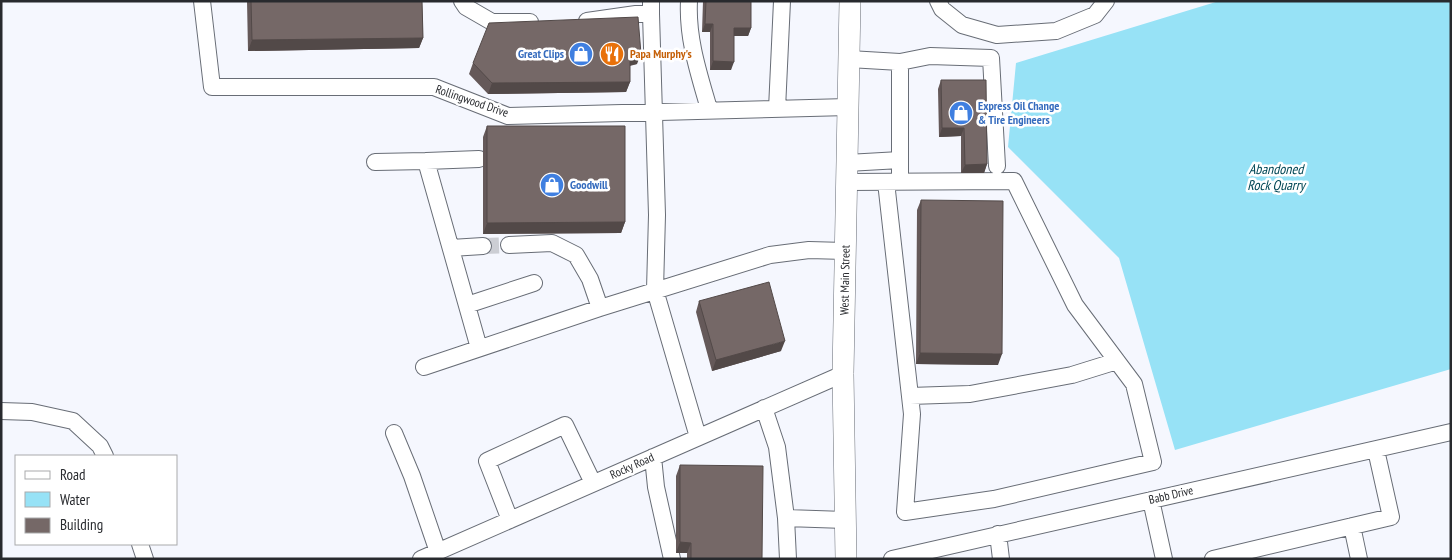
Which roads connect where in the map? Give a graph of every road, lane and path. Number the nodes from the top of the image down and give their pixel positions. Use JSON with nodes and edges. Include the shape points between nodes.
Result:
{"nodes":[{"id":1,"x":202,"y":1,"type":"edge"},
{"id":2,"x":462,"y":1,"type":"edge"},
{"id":3,"x":689,"y":1,"type":"edge"},
{"id":4,"x":782,"y":1,"type":"edge"},
{"id":5,"x":850,"y":1,"type":"edge"},
{"id":6,"x":938,"y":1,"type":"edge"},
{"id":7,"x":1106,"y":1,"type":"edge"},
{"id":8,"x":651,"y":8,"type":"edge"},
{"id":9,"x":549,"y":22,"type":"edge"},
{"id":10,"x":568,"y":22,"type":"edge"},
{"id":11,"x":849,"y":59,"type":"junction"},
{"id":12,"x":900,"y":62,"type":"junction"},
{"id":13,"x":848,"y":107,"type":"junction"},
{"id":14,"x":709,"y":109,"type":"junction"},
{"id":15,"x":777,"y":109,"type":"junction"},
{"id":16,"x":653,"y":112,"type":"junction"},
{"id":17,"x":479,"y":159,"type":"dead end"},
{"id":18,"x":900,"y":160,"type":"junction"},
{"id":19,"x":426,"y":161,"type":"junction"},
{"id":20,"x":375,"y":162,"type":"dead end"},
{"id":21,"x":997,"y":166,"type":"dead end"},
{"id":22,"x":847,"y":172,"type":"junction"},
{"id":23,"x":893,"y":182,"type":"junction"},
{"id":24,"x":509,"y":245,"type":"tunnel mouth"},
{"id":25,"x":483,"y":246,"type":"tunnel mouth"},
{"id":26,"x":451,"y":248,"type":"junction"},
{"id":27,"x":845,"y":251,"type":"junction"},
{"id":28,"x":534,"y":283,"type":"dead end"},
{"id":29,"x":655,"y":290,"type":"junction"},
{"id":30,"x":467,"y":305,"type":"junction"},
{"id":31,"x":600,"y":308,"type":"junction"},
{"id":32,"x":479,"y":348,"type":"junction"},
{"id":33,"x":1117,"y":361,"type":"junction"},
{"id":34,"x":424,"y":367,"type":"dead end"},
{"id":35,"x":843,"y":374,"type":"junction"},
{"id":36,"x":910,"y":396,"type":"junction"},
{"id":37,"x":764,"y":408,"type":"junction"},
{"id":38,"x":1,"y":411,"type":"edge"},
{"id":39,"x":1451,"y":432,"type":"edge"},
{"id":40,"x":394,"y":433,"type":"dead end"},
{"id":41,"x":698,"y":437,"type":"junction"},
{"id":42,"x":1376,"y":450,"type":"junction"},
{"id":43,"x":104,"y":455,"type":"edge"},
{"id":44,"x":653,"y":457,"type":"junction"},
{"id":45,"x":593,"y":483,"type":"junction"},
{"id":46,"x":1150,"y":500,"type":"junction"},
{"id":47,"x":786,"y":518,"type":"junction"},
{"id":48,"x":510,"y":520,"type":"junction"},
{"id":49,"x":845,"y":520,"type":"junction"},
{"id":50,"x":1352,"y":526,"type":"junction"},
{"id":51,"x":998,"y":534,"type":"junction"},
{"id":52,"x":140,"y":545,"type":"edge"},
{"id":53,"x":438,"y":552,"type":"junction"},
{"id":54,"x":146,"y":559,"type":"edge"},
{"id":55,"x":421,"y":559,"type":"edge"},
{"id":56,"x":672,"y":559,"type":"edge"},
{"id":57,"x":788,"y":559,"type":"edge"},
{"id":58,"x":846,"y":559,"type":"edge"},
{"id":59,"x":892,"y":559,"type":"edge"},
{"id":60,"x":1001,"y":559,"type":"edge"},
{"id":61,"x":1164,"y":559,"type":"edge"},
{"id":62,"x":1213,"y":559,"type":"edge"},
{"id":63,"x":1359,"y":559,"type":"edge"}],
"edges":[{"from":1,"to":16,"type":"street","name":"Rollingwood Drive","via":[[212,87],[434,87],[508,116]]},
{"from":2,"to":9,"type":"street","via":[[466,7],[492,22]]},
{"from":3,"to":14,"type":"street","via":[[691,43]]},
{"from":4,"to":15,"type":"street"},
{"from":5,"to":11,"type":"main road","name":"West Main Street"},
{"from":6,"to":7,"type":"street","via":[[942,9],[962,26],[997,35],[1056,31],[1095,15]]},
{"from":8,"to":10,"type":"street"},
{"from":8,"to":16,"type":"street"},
{"from":11,"to":12,"type":"street"},
{"from":11,"to":13,"type":"main road","name":"West Main Street"},
{"from":12,"to":18,"type":"street"},
{"from":12,"to":21,"type":"street","via":[[930,56],[991,58]]},
{"from":13,"to":15,"type":"street","name":"Rollingwood Drive"},
{"from":13,"to":22,"type":"main road","name":"West Main Street"},
{"from":14,"to":15,"type":"street","name":"Rollingwood Drive"},
{"from":14,"to":16,"type":"street","name":"Rollingwood Drive"},
{"from":16,"to":29,"type":"street","via":[[657,215]]},
{"from":17,"to":19,"type":"street"},
{"from":18,"to":22,"type":"street"},
{"from":18,"to":23,"type":"street"},
{"from":19,"to":20,"type":"street"},
{"from":19,"to":26,"type":"street"},
{"from":22,"to":23,"type":"street"},
{"from":22,"to":27,"type":"main road","name":"West Main Street"},
{"from":23,"to":33,"type":"street","via":[[1014,181],[1075,305]]},
{"from":23,"to":36,"type":"street"},
{"from":24,"to":31,"type":"street","via":[[552,243],[576,255],[590,279]]},
{"from":25,"to":26,"type":"street"},
{"from":26,"to":30,"type":"street"},
{"from":27,"to":29,"type":"street","via":[[809,250],[770,255]]},
{"from":27,"to":35,"type":"main road","name":"West Main Street"},
{"from":28,"to":30,"type":"street"},
{"from":29,"to":31,"type":"street"},
{"from":29,"to":41,"type":"street"},
{"from":30,"to":32,"type":"street"},
{"from":31,"to":32,"type":"street"},
{"from":32,"to":34,"type":"street"},
{"from":33,"to":36,"type":"street","via":[[1072,375],[970,394]]},
{"from":33,"to":36,"type":"street","via":[[1134,384],[1153,462],[994,499],[905,512],[912,414]]},
{"from":35,"to":37,"type":"street","name":"Rocky Road"},
{"from":35,"to":49,"type":"main road","name":"West Main Street"},
{"from":37,"to":41,"type":"street","name":"Rocky Road"},
{"from":37,"to":47,"type":"street","via":[[777,447]]},
{"from":38,"to":43,"type":"street","via":[[32,412],[73,421],[100,446]]},
{"from":39,"to":42,"type":"street","name":"Babb Drive"},
{"from":40,"to":53,"type":"street"},
{"from":41,"to":44,"type":"street","name":"Rocky Road"},
{"from":42,"to":46,"type":"street","name":"Babb Drive"},
{"from":42,"to":50,"type":"street","via":[[1391,517]]},
{"from":44,"to":45,"type":"street","name":"Rocky Road"},
{"from":44,"to":56,"type":"street","via":[[656,487]]},
{"from":45,"to":48,"type":"street","name":"Rocky Road"},
{"from":45,"to":48,"type":"street","via":[[565,425],[487,461]]},
{"from":46,"to":51,"type":"street","name":"Babb Drive"},
{"from":46,"to":61,"type":"street"},
{"from":47,"to":49,"type":"street"},
{"from":47,"to":57,"type":"street"},
{"from":48,"to":53,"type":"street","name":"Rocky Road"},
{"from":49,"to":58,"type":"main road","name":"West Main Street"},
{"from":50,"to":62,"type":"street"},
{"from":50,"to":63,"type":"street"},
{"from":51,"to":59,"type":"street","name":"Babb Drive"},
{"from":51,"to":60,"type":"street"},
{"from":52,"to":54,"type":"street"},
{"from":53,"to":55,"type":"street","name":"Rocky Road"}]}
